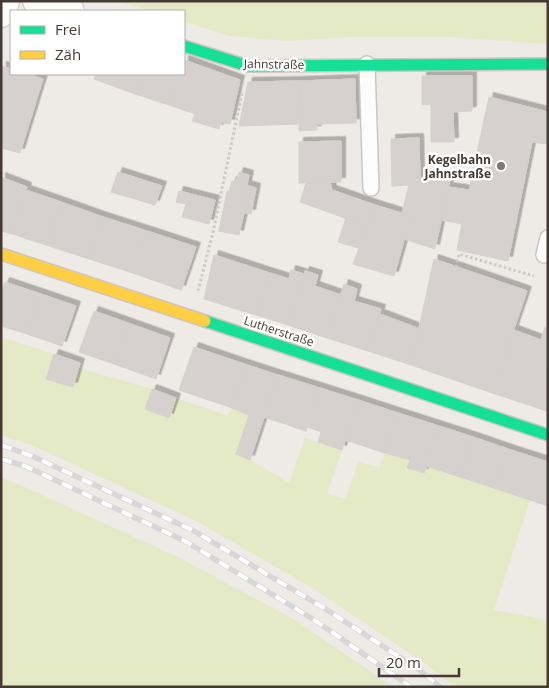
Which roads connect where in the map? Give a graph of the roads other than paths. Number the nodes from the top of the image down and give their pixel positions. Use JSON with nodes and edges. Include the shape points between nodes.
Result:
{"nodes":[{"id":1,"x":5,"y":1,"type":"edge"},
{"id":2,"x":37,"y":1,"type":"edge"},
{"id":3,"x":67,"y":10,"type":"edge"},
{"id":4,"x":1,"y":13,"type":"edge"},
{"id":5,"x":185,"y":46,"type":"edge"},
{"id":6,"x":367,"y":64,"type":"junction"},
{"id":7,"x":548,"y":64,"type":"edge"},
{"id":8,"x":371,"y":188,"type":"dead end"},
{"id":9,"x":548,"y":238,"type":"edge"},
{"id":10,"x":1,"y":254,"type":"edge"},
{"id":11,"x":544,"y":254,"type":"road end"},
{"id":12,"x":548,"y":435,"type":"edge"}],
"edges":[{"from":1,"to":4,"type":"street"},
{"from":2,"to":3,"type":"street"},
{"from":5,"to":6,"type":"street","name":"Jahnstraße","via":[[248,66]]},
{"from":6,"to":7,"type":"street","name":"Jahnstraße"},
{"from":6,"to":8,"type":"lane"},
{"from":9,"to":11,"type":"lane"},
{"from":10,"to":12,"type":"street","name":"Lutherstraße"}]}
